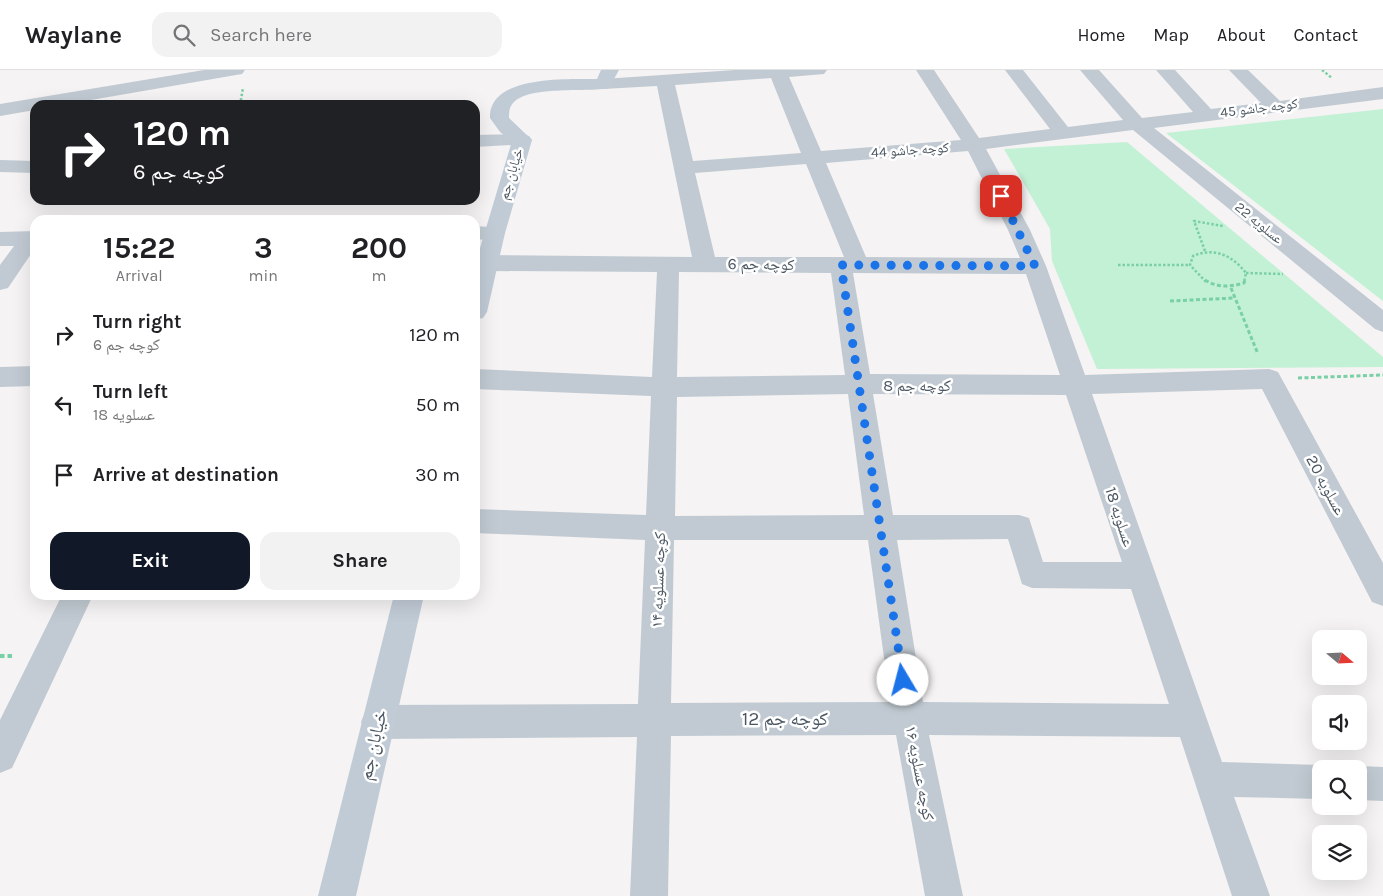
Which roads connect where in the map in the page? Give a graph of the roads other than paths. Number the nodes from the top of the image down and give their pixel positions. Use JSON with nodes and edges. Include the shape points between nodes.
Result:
{"nodes":[{"id":1,"x":236,"y":70,"type":"edge"},
{"id":2,"x":818,"y":70,"type":"edge"},
{"id":3,"x":925,"y":70,"type":"edge"},
{"id":4,"x":1014,"y":70,"type":"edge"},
{"id":5,"x":1089,"y":70,"type":"edge"},
{"id":6,"x":1165,"y":70,"type":"edge"},
{"id":7,"x":1238,"y":70,"type":"edge"},
{"id":8,"x":778,"y":72,"type":"edge"},
{"id":9,"x":606,"y":77,"type":"edge"},
{"id":10,"x":665,"y":80,"type":"junction"},
{"id":11,"x":1383,"y":94,"type":"edge"},
{"id":12,"x":59,"y":100,"type":"edge"},
{"id":13,"x":30,"y":105,"type":"edge"},
{"id":14,"x":1275,"y":106,"type":"junction"},
{"id":15,"x":0,"y":110,"type":"edge"},
{"id":16,"x":1206,"y":115,"type":"junction"},
{"id":17,"x":1136,"y":123,"type":"junction"},
{"id":18,"x":1063,"y":133,"type":"junction"},
{"id":19,"x":522,"y":140,"type":"junction"},
{"id":20,"x":480,"y":141,"type":"edge"},
{"id":21,"x":974,"y":145,"type":"junction"},
{"id":22,"x":814,"y":157,"type":"junction"},
{"id":23,"x":0,"y":166,"type":"edge"},
{"id":24,"x":30,"y":167,"type":"edge"},
{"id":25,"x":683,"y":168,"type":"junction"},
{"id":26,"x":484,"y":233,"type":"edge"},
{"id":27,"x":30,"y":238,"type":"edge"},
{"id":28,"x":0,"y":239,"type":"edge"},
{"id":29,"x":30,"y":242,"type":"edge"},
{"id":30,"x":487,"y":263,"type":"junction"},
{"id":31,"x":705,"y":263,"type":"junction"},
{"id":32,"x":668,"y":264,"type":"junction"},
{"id":33,"x":850,"y":265,"type":"junction"},
{"id":34,"x":1035,"y":266,"type":"junction"},
{"id":35,"x":0,"y":282,"type":"edge"},
{"id":36,"x":480,"y":292,"type":"edge"},
{"id":37,"x":1383,"y":323,"type":"edge"},
{"id":38,"x":0,"y":376,"type":"edge"},
{"id":39,"x":30,"y":376,"type":"edge"},
{"id":40,"x":480,"y":379,"type":"edge"},
{"id":41,"x":1268,"y":379,"type":"joint"},
{"id":42,"x":859,"y":384,"type":"junction"},
{"id":43,"x":1076,"y":385,"type":"junction"},
{"id":44,"x":664,"y":387,"type":"junction"},
{"id":45,"x":480,"y":521,"type":"edge"},
{"id":46,"x":880,"y":527,"type":"junction"},
{"id":47,"x":660,"y":528,"type":"junction"},
{"id":48,"x":1140,"y":576,"type":"junction"},
{"id":49,"x":1383,"y":592,"type":"edge"},
{"id":50,"x":76,"y":600,"type":"edge"},
{"id":51,"x":407,"y":600,"type":"edge"},
{"id":52,"x":909,"y":718,"type":"junction"},
{"id":53,"x":654,"y":720,"type":"junction"},
{"id":54,"x":1191,"y":721,"type":"junction"},
{"id":55,"x":378,"y":722,"type":"junction"},
{"id":56,"x":0,"y":756,"type":"edge"},
{"id":57,"x":1211,"y":779,"type":"junction"},
{"id":58,"x":1312,"y":782,"type":"edge"},
{"id":59,"x":1367,"y":783,"type":"edge"},
{"id":60,"x":1383,"y":784,"type":"edge"},
{"id":61,"x":337,"y":896,"type":"edge"},
{"id":62,"x":649,"y":896,"type":"edge"},
{"id":63,"x":944,"y":896,"type":"edge"},
{"id":64,"x":1251,"y":896,"type":"edge"}],
"edges":[{"from":1,"to":12,"type":"street"},
{"from":2,"to":8,"type":"street"},
{"from":3,"to":21,"type":"street","name":"عسلویه 18"},
{"from":4,"to":18,"type":"street"},
{"from":5,"to":17,"type":"street","name":"عسلویه 22"},
{"from":6,"to":16,"type":"street"},
{"from":7,"to":14,"type":"street"},
{"from":8,"to":10,"type":"street"},
{"from":8,"to":22,"type":"street","name":"کوچه عسلویه ۱۶"},
{"from":9,"to":10,"type":"street"},
{"from":9,"to":19,"type":"street","name":"خیابان جم","via":[[530,89],[509,97],[501,106],[499,118]]},
{"from":10,"to":25,"type":"street"},
{"from":11,"to":14,"type":"street","name":"کوچه جاشو 45"},
{"from":13,"to":15,"type":"street"},
{"from":14,"to":16,"type":"street","name":"کوچه جاشو 45"},
{"from":16,"to":17,"type":"street","name":"کوچه جاشو 45"},
{"from":17,"to":18,"type":"street","name":"کوچه جاشو 44"},
{"from":17,"to":37,"type":"street","name":"عسلویه 22"},
{"from":18,"to":21,"type":"street","name":"کوچه جاشو 44"},
{"from":19,"to":20,"type":"street"},
{"from":19,"to":26,"type":"street","name":"خیابان جم"},
{"from":21,"to":22,"type":"street","name":"کوچه جاشو 44"},
{"from":21,"to":34,"type":"street","name":"عسلویه 18"},
{"from":22,"to":25,"type":"street","name":"کوچه جاشو 44"},
{"from":22,"to":33,"type":"street","name":"کوچه عسلویه ۱۶"},
{"from":23,"to":24,"type":"street"},
{"from":25,"to":31,"type":"street"},
{"from":26,"to":30,"type":"street","name":"خیابان جم"},
{"from":27,"to":28,"type":"street"},
{"from":29,"to":35,"type":"street"},
{"from":30,"to":32,"type":"street","name":"کوچه جم 6"},
{"from":30,"to":36,"type":"street","name":"خیابان جم"},
{"from":31,"to":32,"type":"street","name":"کوچه جم 6"},
{"from":31,"to":33,"type":"street","name":"کوچه جم 6"},
{"from":32,"to":44,"type":"street","name":"کوچه عسلویه ۱۴"},
{"from":33,"to":34,"type":"street","name":"کوچه جم 6"},
{"from":33,"to":42,"type":"street","name":"کوچه عسلویه ۱۶"},
{"from":34,"to":43,"type":"street","name":"عسلویه 18"},
{"from":38,"to":39,"type":"street"},
{"from":40,"to":44,"type":"street","name":"کوچه جم 8"},
{"from":41,"to":43,"type":"street","name":"کوچه جم 8"},
{"from":41,"to":49,"type":"street","name":"عسلویه 20"},
{"from":42,"to":43,"type":"street","name":"کوچه جم 8"},
{"from":42,"to":44,"type":"street","name":"کوچه جم 8"},
{"from":42,"to":46,"type":"street","name":"کوچه عسلویه ۱۶"},
{"from":43,"to":48,"type":"street","name":"عسلویه 18"},
{"from":44,"to":47,"type":"street","name":"کوچه عسلویه ۱۴"},
{"from":45,"to":47,"type":"street"},
{"from":46,"to":47,"type":"street"},
{"from":46,"to":48,"type":"street","via":[[1019,527],[1032,576]]},
{"from":46,"to":52,"type":"street","name":"کوچه عسلویه ۱۶"},
{"from":47,"to":53,"type":"street","name":"کوچه عسلویه ۱۴"},
{"from":48,"to":54,"type":"street","name":"عسلویه 18"},
{"from":50,"to":56,"type":"street"},
{"from":51,"to":55,"type":"street","name":"خیابان جم"},
{"from":52,"to":53,"type":"street","name":"کوچه جم 12"},
{"from":52,"to":54,"type":"street","name":"کوچه جم 12"},
{"from":52,"to":63,"type":"street","name":"کوچه عسلویه ۱۶"},
{"from":53,"to":55,"type":"street","name":"کوچه جم 12"},
{"from":53,"to":62,"type":"street","name":"کوچه عسلویه ۱۴"},
{"from":54,"to":57,"type":"street","name":"عسلویه 18"},
{"from":55,"to":61,"type":"street","name":"خیابان جم"},
{"from":57,"to":58,"type":"street"},
{"from":57,"to":64,"type":"street","name":"عسلویه 18"},
{"from":59,"to":60,"type":"street"}]}
